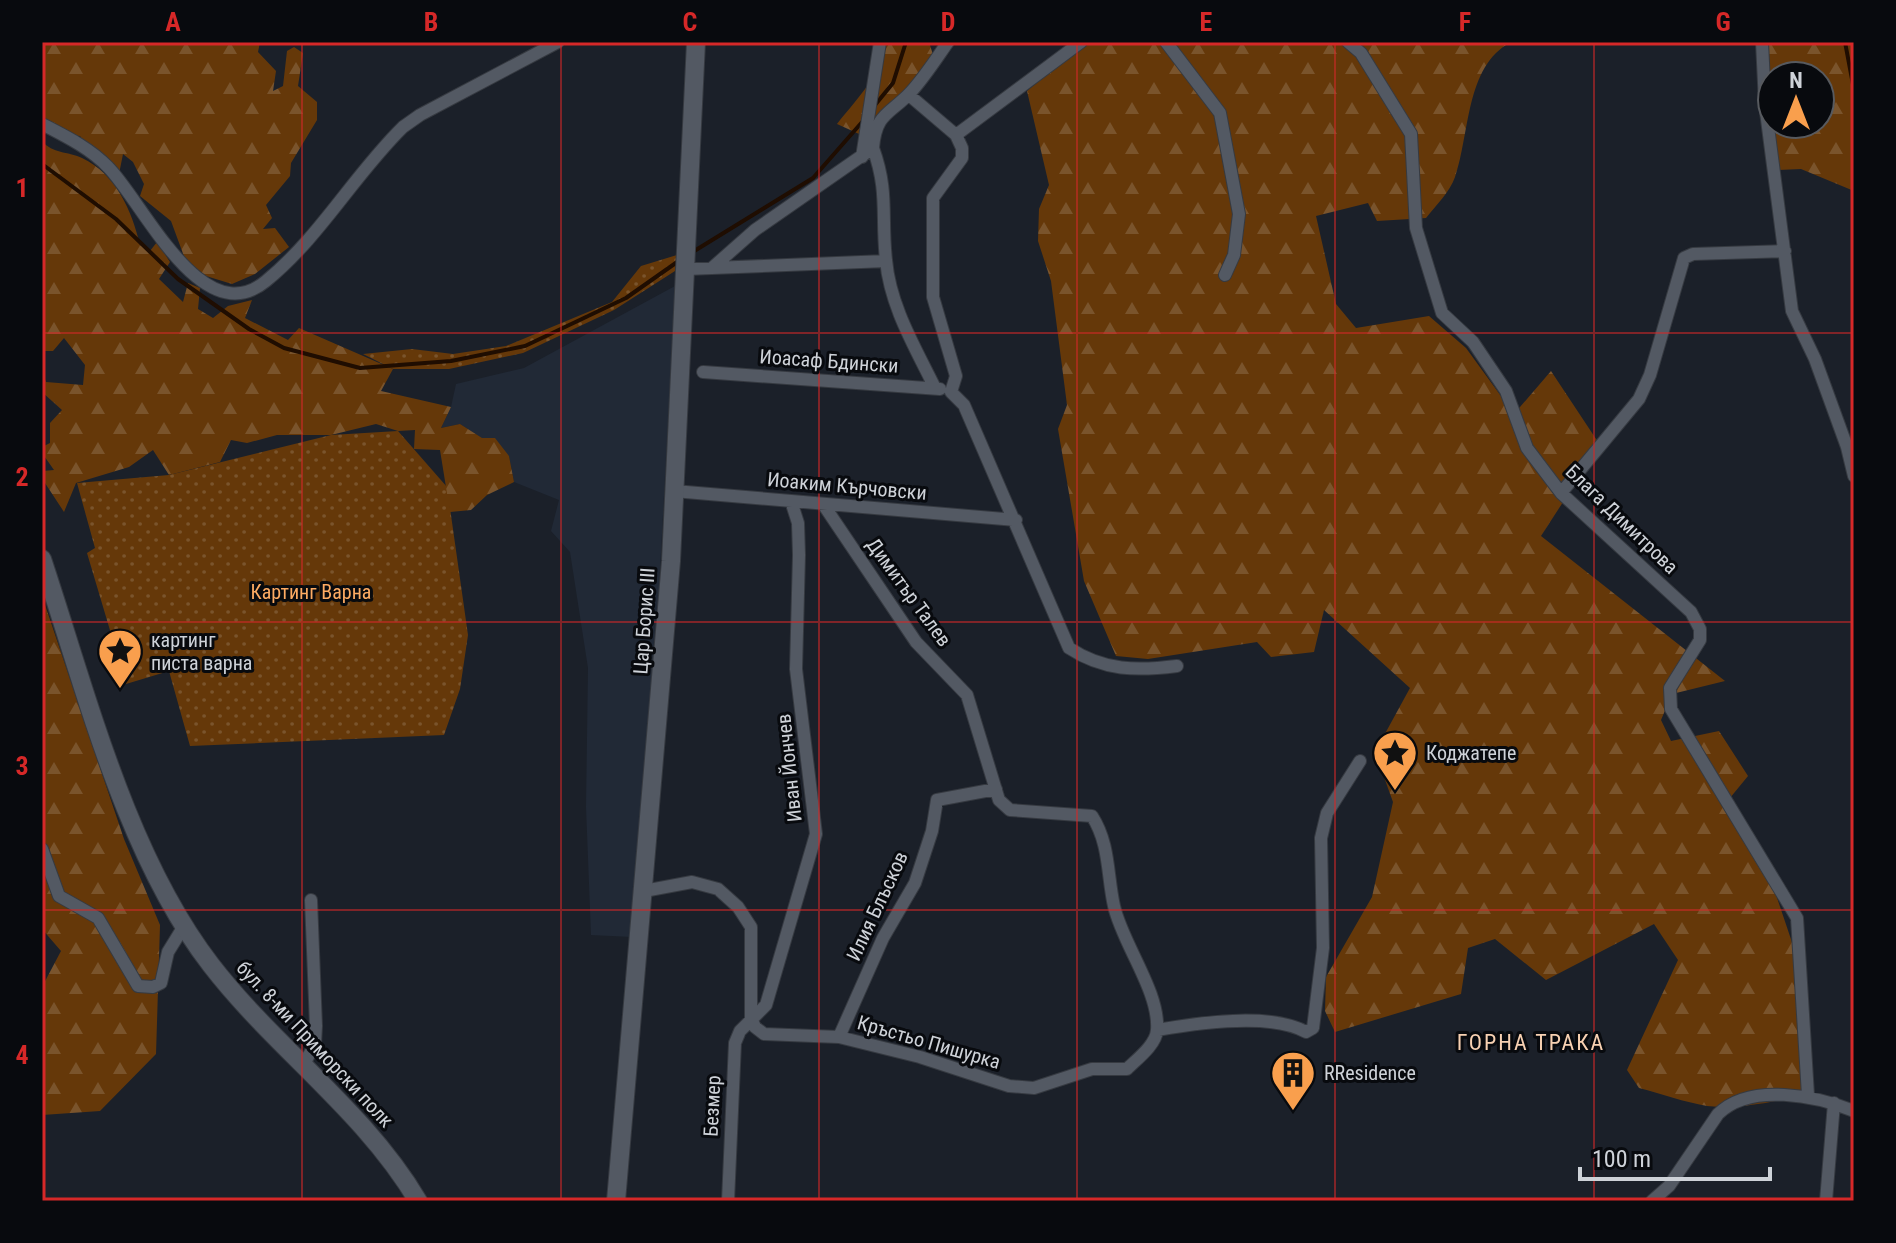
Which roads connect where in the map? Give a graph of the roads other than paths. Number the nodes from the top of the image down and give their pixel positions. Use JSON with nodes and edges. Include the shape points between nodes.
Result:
{"nodes":[{"id":1,"x":558,"y":42,"type":"edge"},
{"id":2,"x":880,"y":42,"type":"edge"},
{"id":3,"x":948,"y":42,"type":"edge"},
{"id":4,"x":1081,"y":42,"type":"edge"},
{"id":5,"x":1166,"y":42,"type":"edge"},
{"id":6,"x":1348,"y":42,"type":"edge"},
{"id":7,"x":1762,"y":42,"type":"edge"},
{"id":8,"x":692,"y":44,"type":"edge"},
{"id":9,"x":909,"y":95,"type":"junction"},
{"id":10,"x":42,"y":124,"type":"edge"},
{"id":11,"x":956,"y":135,"type":"junction"},
{"id":12,"x":867,"y":152,"type":"junction"},
{"id":13,"x":1785,"y":251,"type":"junction"},
{"id":14,"x":886,"y":261,"type":"junction"},
{"id":15,"x":712,"y":268,"type":"junction"},
{"id":16,"x":686,"y":269,"type":"junction"},
{"id":17,"x":1225,"y":275,"type":"dead end"},
{"id":18,"x":703,"y":372,"type":"dead end"},
{"id":19,"x":935,"y":388,"type":"junction"},
{"id":20,"x":951,"y":392,"type":"junction"},
{"id":21,"x":1854,"y":476,"type":"edge"},
{"id":22,"x":674,"y":491,"type":"junction"},
{"id":23,"x":1561,"y":493,"type":"junction"},
{"id":24,"x":791,"y":501,"type":"junction"},
{"id":25,"x":823,"y":504,"type":"junction"},
{"id":26,"x":1016,"y":520,"type":"junction"},
{"id":27,"x":42,"y":559,"type":"edge"},
{"id":28,"x":1177,"y":666,"type":"dead end"},
{"id":29,"x":1360,"y":761,"type":"dead end"},
{"id":30,"x":996,"y":789,"type":"junction"},
{"id":31,"x":42,"y":849,"type":"edge"},
{"id":32,"x":644,"y":891,"type":"junction"},
{"id":33,"x":311,"y":900,"type":"dead end"},
{"id":34,"x":184,"y":926,"type":"junction"},
{"id":35,"x":751,"y":1018,"type":"junction"},
{"id":36,"x":1157,"y":1030,"type":"junction"},
{"id":37,"x":839,"y":1037,"type":"junction"},
{"id":38,"x":303,"y":1066,"type":"junction"},
{"id":39,"x":1808,"y":1095,"type":"junction"},
{"id":40,"x":1834,"y":1103,"type":"junction"},
{"id":41,"x":1854,"y":1111,"type":"edge"},
{"id":42,"x":418,"y":1201,"type":"edge"},
{"id":43,"x":616,"y":1201,"type":"edge"},
{"id":44,"x":728,"y":1201,"type":"edge"},
{"id":45,"x":1652,"y":1201,"type":"edge"},
{"id":46,"x":1826,"y":1201,"type":"edge"}],
"edges":[{"from":1,"to":10,"type":"street","via":[[403,127],[302,246],[264,283],[236,293],[206,286],[166,246],[106,164]]},
{"from":2,"to":12,"type":"street"},
{"from":3,"to":9,"type":"street"},
{"from":4,"to":11,"type":"street"},
{"from":5,"to":17,"type":"street","via":[[1220,113],[1239,214],[1234,255]]},
{"from":6,"to":23,"type":"street","name":"Блага Димитрова","via":[[1361,53],[1411,134],[1416,228],[1442,313],[1473,342],[1506,391],[1527,448]]},
{"from":7,"to":13,"type":"street"},
{"from":8,"to":16,"type":"street","name":"Цар Борис III"},
{"from":9,"to":11,"type":"street"},
{"from":9,"to":12,"type":"street","via":[[878,122]]},
{"from":11,"to":20,"type":"street","via":[[962,158],[933,198],[931,265],[933,297],[956,376]]},
{"from":12,"to":14,"type":"street","via":[[884,179]]},
{"from":12,"to":15,"type":"street","via":[[755,230]]},
{"from":13,"to":21,"type":"street","via":[[1792,311],[1815,359]]},
{"from":13,"to":23,"type":"street","via":[[1684,258],[1639,399]]},
{"from":14,"to":15,"type":"street"},
{"from":14,"to":19,"type":"street","via":[[896,307]]},
{"from":15,"to":16,"type":"street"},
{"from":16,"to":22,"type":"street","name":"Цар Борис III"},
{"from":18,"to":19,"type":"street","name":"Иоасаф Бдински"},
{"from":19,"to":20,"type":"street","name":"Иоасаф Бдински"},
{"from":20,"to":26,"type":"street","via":[[964,405]]},
{"from":22,"to":24,"type":"street","name":"Иоаким Кърчовски"},
{"from":22,"to":32,"type":"street","name":"Цар Борис III"},
{"from":23,"to":39,"type":"street","name":"Блага Димитрова","via":[[1691,612],[1700,629],[1700,640],[1670,688],[1671,709],[1797,918]]},
{"from":24,"to":25,"type":"street","name":"Иоаким Кърчовски"},
{"from":24,"to":35,"type":"street","name":"Иван Йончев","via":[[799,555],[796,669],[816,834],[766,1005]]},
{"from":25,"to":26,"type":"street","name":"Иоаким Кърчовски"},
{"from":25,"to":30,"type":"street","name":"Димитър Талев","via":[[916,642],[967,695]]},
{"from":26,"to":28,"type":"street","via":[[1069,648],[1114,669]]},
{"from":27,"to":34,"type":"street","name":"бул. 8-ми Приморски полк","via":[[134,827]]},
{"from":29,"to":36,"type":"street","via":[[1327,813],[1321,838],[1323,948],[1313,1028],[1306,1032],[1287,1023],[1208,1022]]},
{"from":30,"to":36,"type":"street","via":[[1010,810],[1092,816],[1107,851],[1114,908],[1151,1000]]},
{"from":30,"to":37,"type":"street","name":"Илия Блъсков","via":[[937,800],[915,883],[883,938]]},
{"from":31,"to":34,"type":"street","via":[[59,896],[98,918],[138,986],[161,983],[168,952]]},
{"from":32,"to":35,"type":"street","via":[[679,882],[706,885],[738,907],[753,938]]},
{"from":32,"to":43,"type":"street","name":"Цар Борис III"},
{"from":33,"to":38,"type":"street","via":[[316,1026],[315,1044]]},
{"from":34,"to":38,"type":"street","name":"бул. 8-ми Приморски полк","via":[[242,1003]]},
{"from":35,"to":37,"type":"street","name":"Кръстьо Пишурка","via":[[764,1034]]},
{"from":35,"to":44,"type":"street","name":"Безмер","via":[[735,1043]]},
{"from":36,"to":37,"type":"street","name":"Кръстьо Пишурка","via":[[1153,1042],[1127,1069],[1092,1069],[1034,1088],[1009,1086]]},
{"from":38,"to":42,"type":"street","name":"бул. 8-ми Приморски полк","via":[[377,1142]]},
{"from":39,"to":40,"type":"street"},
{"from":39,"to":45,"type":"street","via":[[1770,1096],[1721,1110],[1669,1186]]},
{"from":40,"to":41,"type":"street"},
{"from":40,"to":46,"type":"street"}]}
